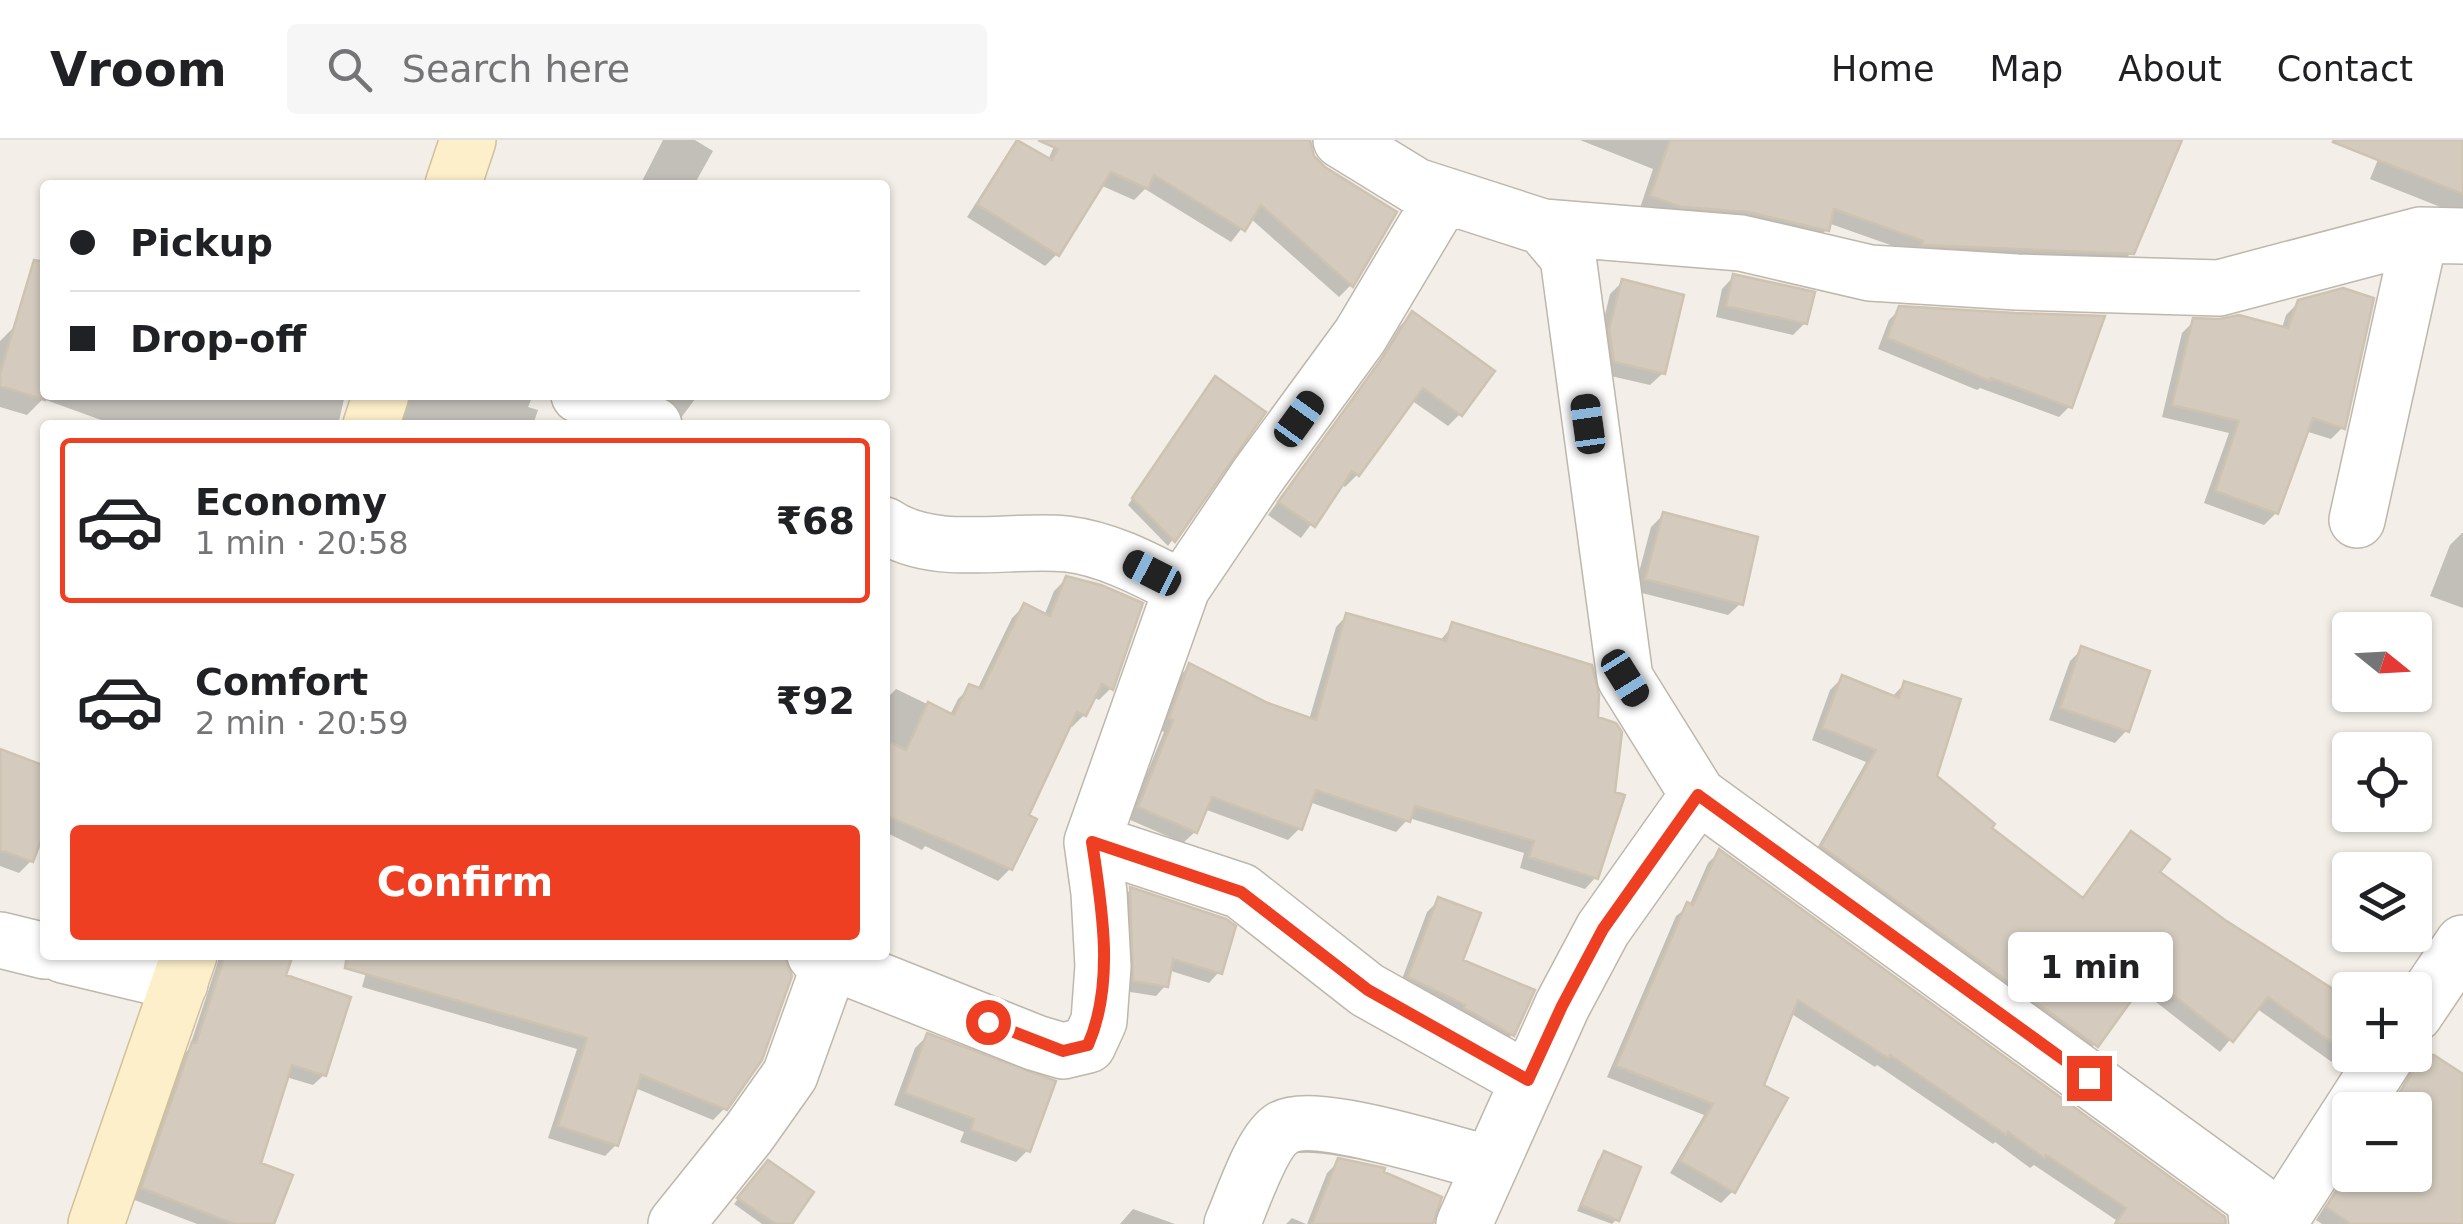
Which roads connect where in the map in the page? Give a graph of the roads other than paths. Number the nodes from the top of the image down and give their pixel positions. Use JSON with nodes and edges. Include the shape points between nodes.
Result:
{"nodes":[{"id":1,"x":468,"y":140,"type":"edge"},
{"id":2,"x":1341,"y":140,"type":"edge"},
{"id":3,"x":455,"y":180,"type":"edge"},
{"id":4,"x":1444,"y":197,"type":"junction"},
{"id":5,"x":1543,"y":227,"type":"junction"},
{"id":6,"x":2442,"y":236,"type":"edge"},
{"id":7,"x":592,"y":400,"type":"edge"},
{"id":8,"x":642,"y":420,"type":"edge"},
{"id":9,"x":2357,"y":520,"type":"dead end"},
{"id":10,"x":890,"y":529,"type":"edge"},
{"id":11,"x":1182,"y":588,"type":"junction"},
{"id":12,"x":1698,"y":795,"type":"junction"},
{"id":13,"x":1092,"y":842,"type":"junction"},
{"id":14,"x":0,"y":940,"type":"edge"},
{"id":15,"x":2463,"y":944,"type":"edge"},
{"id":16,"x":40,"y":950,"type":"edge"},
{"id":17,"x":107,"y":960,"type":"edge"},
{"id":18,"x":821,"y":960,"type":"edge"},
{"id":19,"x":827,"y":960,"type":"edge"},
{"id":20,"x":185,"y":969,"type":"edge"},
{"id":21,"x":2432,"y":989,"type":"edge"},
{"id":22,"x":2376,"y":1072,"type":"edge"},
{"id":23,"x":1528,"y":1080,"type":"junction"},
{"id":24,"x":1490,"y":1164,"type":"junction"},
{"id":25,"x":96,"y":1224,"type":"edge"},
{"id":26,"x":676,"y":1224,"type":"edge"},
{"id":27,"x":1232,"y":1224,"type":"edge"},
{"id":28,"x":1464,"y":1224,"type":"edge"},
{"id":29,"x":2257,"y":1224,"type":"edge"},
{"id":30,"x":2278,"y":1224,"type":"edge"}],
"edges":[{"from":1,"to":3,"type":"main road"},
{"from":2,"to":4,"type":"street"},
{"from":4,"to":5,"type":"street"},
{"from":4,"to":11,"type":"street","via":[[1360,336]]},
{"from":5,"to":6,"type":"street","via":[[1741,243],[1870,273],[2219,288]]},
{"from":5,"to":12,"type":"street","via":[[1568,257],[1625,678]]},
{"from":6,"to":9,"type":"street"},
{"from":7,"to":8,"type":"street"},
{"from":10,"to":11,"type":"street","via":[[902,537],[969,545],[1067,544],[1122,558]]},
{"from":11,"to":13,"type":"street"},
{"from":12,"to":23,"type":"street","via":[[1603,929]]},
{"from":12,"to":29,"type":"street","via":[[2256,1200]]},
{"from":13,"to":19,"type":"street","via":[[1104,966],[1099,1021],[1088,1045],[1063,1051],[1036,1043]]},
{"from":13,"to":23,"type":"street","via":[[1241,892],[1368,990]]},
{"from":14,"to":16,"type":"street"},
{"from":15,"to":21,"type":"street"},
{"from":17,"to":20,"type":"street"},
{"from":18,"to":26,"type":"street","via":[[790,1075]]},
{"from":20,"to":25,"type":"main road"},
{"from":22,"to":30,"type":"street"},
{"from":23,"to":24,"type":"street"},
{"from":24,"to":27,"type":"street","via":[[1349,1128],[1285,1127],[1272,1138]]},
{"from":24,"to":28,"type":"street"}]}
